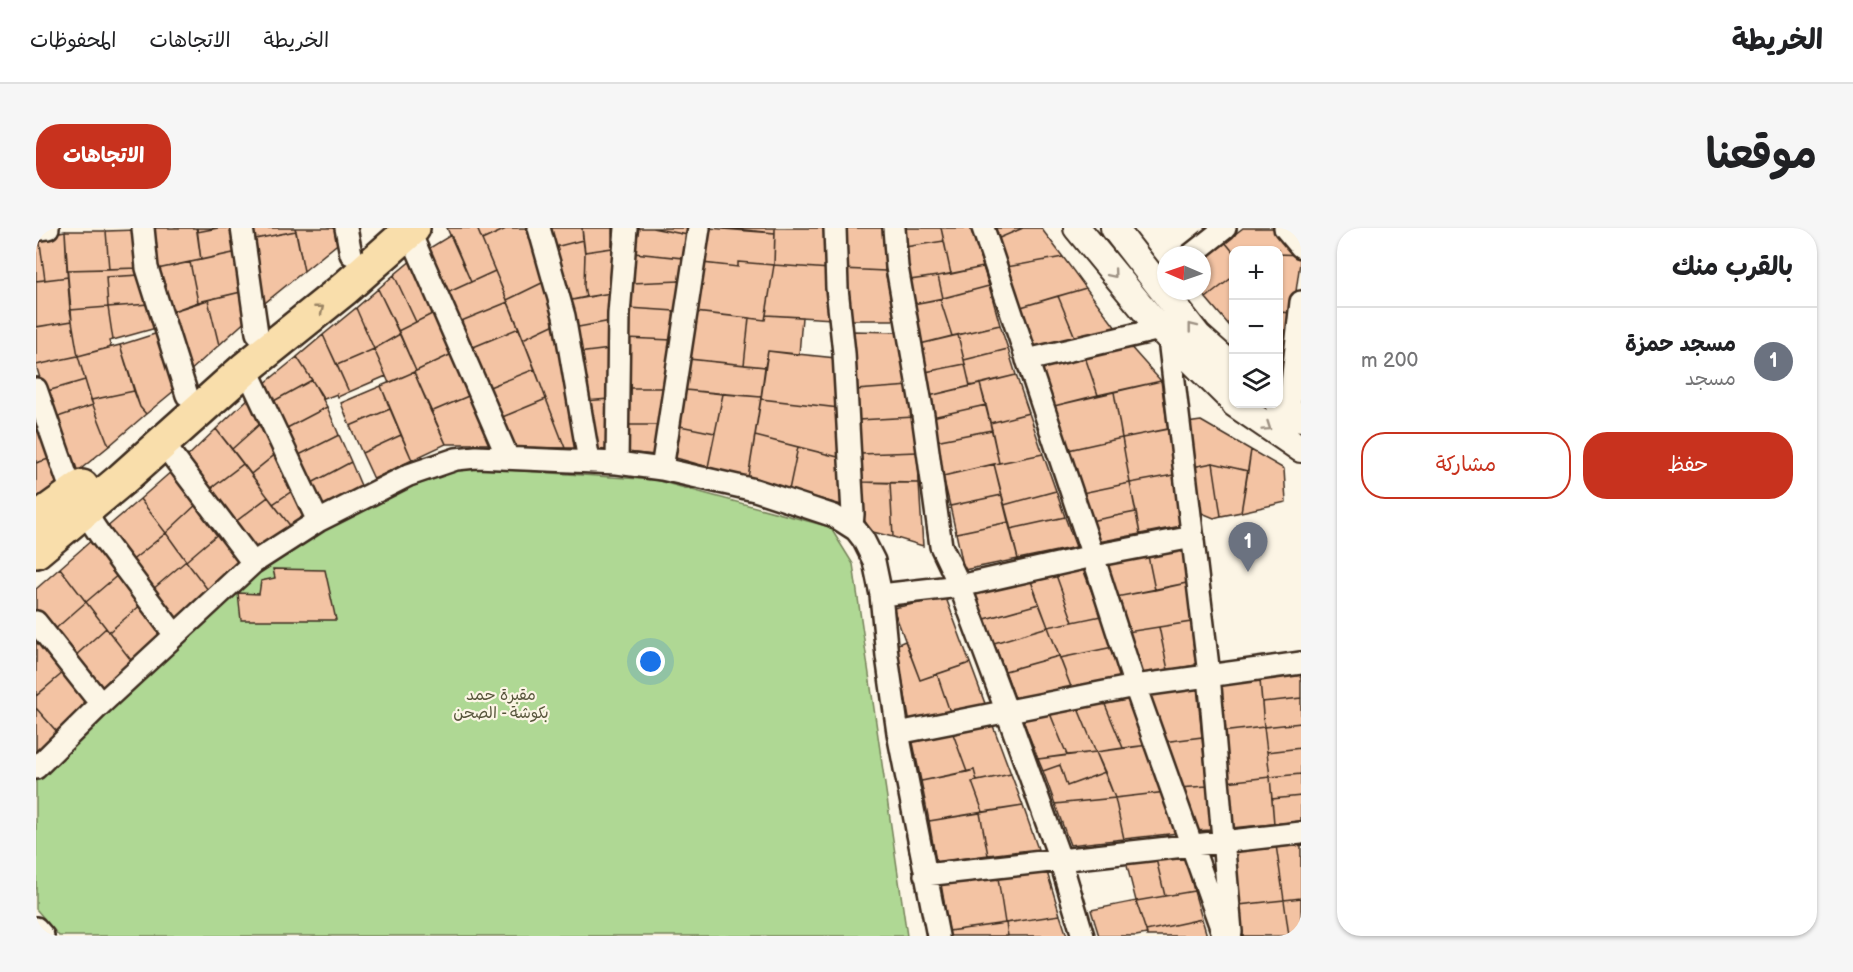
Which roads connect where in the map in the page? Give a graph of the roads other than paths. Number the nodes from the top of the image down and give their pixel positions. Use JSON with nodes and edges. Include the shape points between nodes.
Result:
{"nodes":[{"id":1,"x":48,"y":228,"type":"edge"},
{"id":2,"x":143,"y":228,"type":"edge"},
{"id":3,"x":242,"y":228,"type":"edge"},
{"id":4,"x":539,"y":228,"type":"edge"},
{"id":5,"x":626,"y":228,"type":"edge"},
{"id":6,"x":699,"y":228,"type":"edge"},
{"id":7,"x":835,"y":228,"type":"edge"},
{"id":8,"x":894,"y":228,"type":"edge"},
{"id":9,"x":983,"y":228,"type":"edge"},
{"id":10,"x":1077,"y":228,"type":"edge"},
{"id":11,"x":1114,"y":228,"type":"edge"},
{"id":12,"x":1225,"y":228,"type":"edge"},
{"id":13,"x":1285,"y":228,"type":"edge"},
{"id":14,"x":404,"y":229,"type":"edge"},
{"id":15,"x":36,"y":230,"type":"edge"},
{"id":16,"x":349,"y":241,"type":"edge"},
{"id":17,"x":1202,"y":246,"type":"edge"},
{"id":18,"x":1301,"y":247,"type":"edge"},
{"id":19,"x":1157,"y":275,"type":"edge"},
{"id":20,"x":1175,"y":300,"type":"edge"},
{"id":21,"x":1301,"y":302,"type":"edge"},
{"id":22,"x":257,"y":333,"type":"junction"},
{"id":23,"x":1164,"y":334,"type":"junction"},
{"id":24,"x":1027,"y":360,"type":"junction"},
{"id":25,"x":1229,"y":364,"type":"edge"},
{"id":26,"x":246,"y":368,"type":"junction"},
{"id":27,"x":36,"y":389,"type":"edge"},
{"id":28,"x":187,"y":396,"type":"junction"},
{"id":29,"x":1229,"y":398,"type":"edge"},
{"id":30,"x":1240,"y":408,"type":"edge"},
{"id":31,"x":1289,"y":411,"type":"edge"},
{"id":32,"x":162,"y":442,"type":"junction"},
{"id":33,"x":1301,"y":449,"type":"edge"},
{"id":34,"x":508,"y":458,"type":"junction"},
{"id":35,"x":589,"y":462,"type":"junction"},
{"id":36,"x":617,"y":463,"type":"junction"},
{"id":37,"x":662,"y":468,"type":"junction"},
{"id":38,"x":78,"y":503,"type":"junction"},
{"id":39,"x":36,"y":520,"type":"edge"},
{"id":40,"x":318,"y":521,"type":"junction"},
{"id":41,"x":852,"y":526,"type":"junction"},
{"id":42,"x":1193,"y":537,"type":"junction"},
{"id":43,"x":36,"y":551,"type":"edge"},
{"id":44,"x":1093,"y":556,"type":"junction"},
{"id":45,"x":253,"y":563,"type":"junction"},
{"id":46,"x":960,"y":586,"type":"junction"},
{"id":47,"x":881,"y":595,"type":"junction"},
{"id":48,"x":36,"y":622,"type":"edge"},
{"id":49,"x":175,"y":635,"type":"junction"},
{"id":50,"x":1301,"y":663,"type":"edge"},
{"id":51,"x":1209,"y":675,"type":"junction"},
{"id":52,"x":1135,"y":686,"type":"junction"},
{"id":53,"x":101,"y":704,"type":"junction"},
{"id":54,"x":1007,"y":712,"type":"junction"},
{"id":55,"x":898,"y":733,"type":"junction"},
{"id":56,"x":36,"y":768,"type":"edge"},
{"id":57,"x":1301,"y":833,"type":"edge"},
{"id":58,"x":1223,"y":841,"type":"junction"},
{"id":59,"x":1191,"y":845,"type":"junction"},
{"id":60,"x":1060,"y":859,"type":"junction"},
{"id":61,"x":925,"y":875,"type":"junction"},
{"id":62,"x":36,"y":928,"type":"edge"},
{"id":63,"x":44,"y":936,"type":"edge"},
{"id":64,"x":938,"y":936,"type":"edge"},
{"id":65,"x":1083,"y":936,"type":"edge"},
{"id":66,"x":1224,"y":936,"type":"edge"},
{"id":67,"x":1231,"y":936,"type":"edge"}],
"edges":[{"from":1,"to":15,"type":"street"},
{"from":2,"to":28,"type":"street","via":[[147,268]]},
{"from":3,"to":22,"type":"street"},
{"from":4,"to":35,"type":"street","via":[[564,316]]},
{"from":5,"to":36,"type":"street","via":[[619,314]]},
{"from":6,"to":37,"type":"street"},
{"from":7,"to":41,"type":"street"},
{"from":8,"to":46,"type":"street","via":[[941,546]]},
{"from":9,"to":24,"type":"street"},
{"from":10,"to":23,"type":"street","one_way":true},
{"from":11,"to":19,"type":"street"},
{"from":12,"to":17,"type":"street"},
{"from":13,"to":18,"type":"street"},
{"from":14,"to":16,"type":"main road"},
{"from":26,"to":14,"type":"main road","one_way":true,"via":[[344,289]]},
{"from":14,"to":34,"type":"street"},
{"from":16,"to":22,"type":"main road"},
{"from":25,"to":20,"type":"street","one_way":true,"via":[[1198,336]]},
{"from":21,"to":31,"type":"street"},
{"from":22,"to":28,"type":"main road"},
{"from":23,"to":24,"type":"street"},
{"from":23,"to":29,"type":"street"},
{"from":23,"to":42,"type":"street"},
{"from":24,"to":44,"type":"street"},
{"from":26,"to":32,"type":"main road"},
{"from":26,"to":40,"type":"street"},
{"from":27,"to":38,"type":"street"},
{"from":28,"to":38,"type":"main road"},
{"from":30,"to":33,"type":"street","one_way":true},
{"from":32,"to":38,"type":"main road"},
{"from":32,"to":45,"type":"street"},
{"from":34,"to":35,"type":"street"},
{"from":34,"to":40,"type":"street","via":[[464,457],[439,465],[409,475]]},
{"from":35,"to":36,"type":"street"},
{"from":36,"to":37,"type":"street"},
{"from":37,"to":41,"type":"street","via":[[755,490],[834,516]]},
{"from":38,"to":39,"type":"main road"},
{"from":38,"to":43,"type":"main road"},
{"from":38,"to":49,"type":"street"},
{"from":40,"to":45,"type":"street"},
{"from":41,"to":47,"type":"street","via":[[874,561]]},
{"from":42,"to":44,"type":"street"},
{"from":42,"to":51,"type":"street"},
{"from":44,"to":46,"type":"street"},
{"from":44,"to":52,"type":"street"},
{"from":45,"to":49,"type":"street"},
{"from":46,"to":47,"type":"street"},
{"from":46,"to":54,"type":"street"},
{"from":47,"to":55,"type":"street"},
{"from":48,"to":53,"type":"street"},
{"from":49,"to":53,"type":"street"},
{"from":50,"to":51,"type":"street"},
{"from":51,"to":52,"type":"street"},
{"from":51,"to":58,"type":"street"},
{"from":52,"to":54,"type":"street"},
{"from":52,"to":59,"type":"street"},
{"from":53,"to":56,"type":"street"},
{"from":54,"to":55,"type":"street"},
{"from":54,"to":60,"type":"street"},
{"from":55,"to":61,"type":"street"},
{"from":57,"to":58,"type":"street"},
{"from":58,"to":59,"type":"street"},
{"from":58,"to":67,"type":"street"},
{"from":59,"to":60,"type":"street"},
{"from":59,"to":66,"type":"street"},
{"from":60,"to":61,"type":"street"},
{"from":60,"to":65,"type":"street"},
{"from":61,"to":64,"type":"street"},
{"from":62,"to":63,"type":"street"}]}
